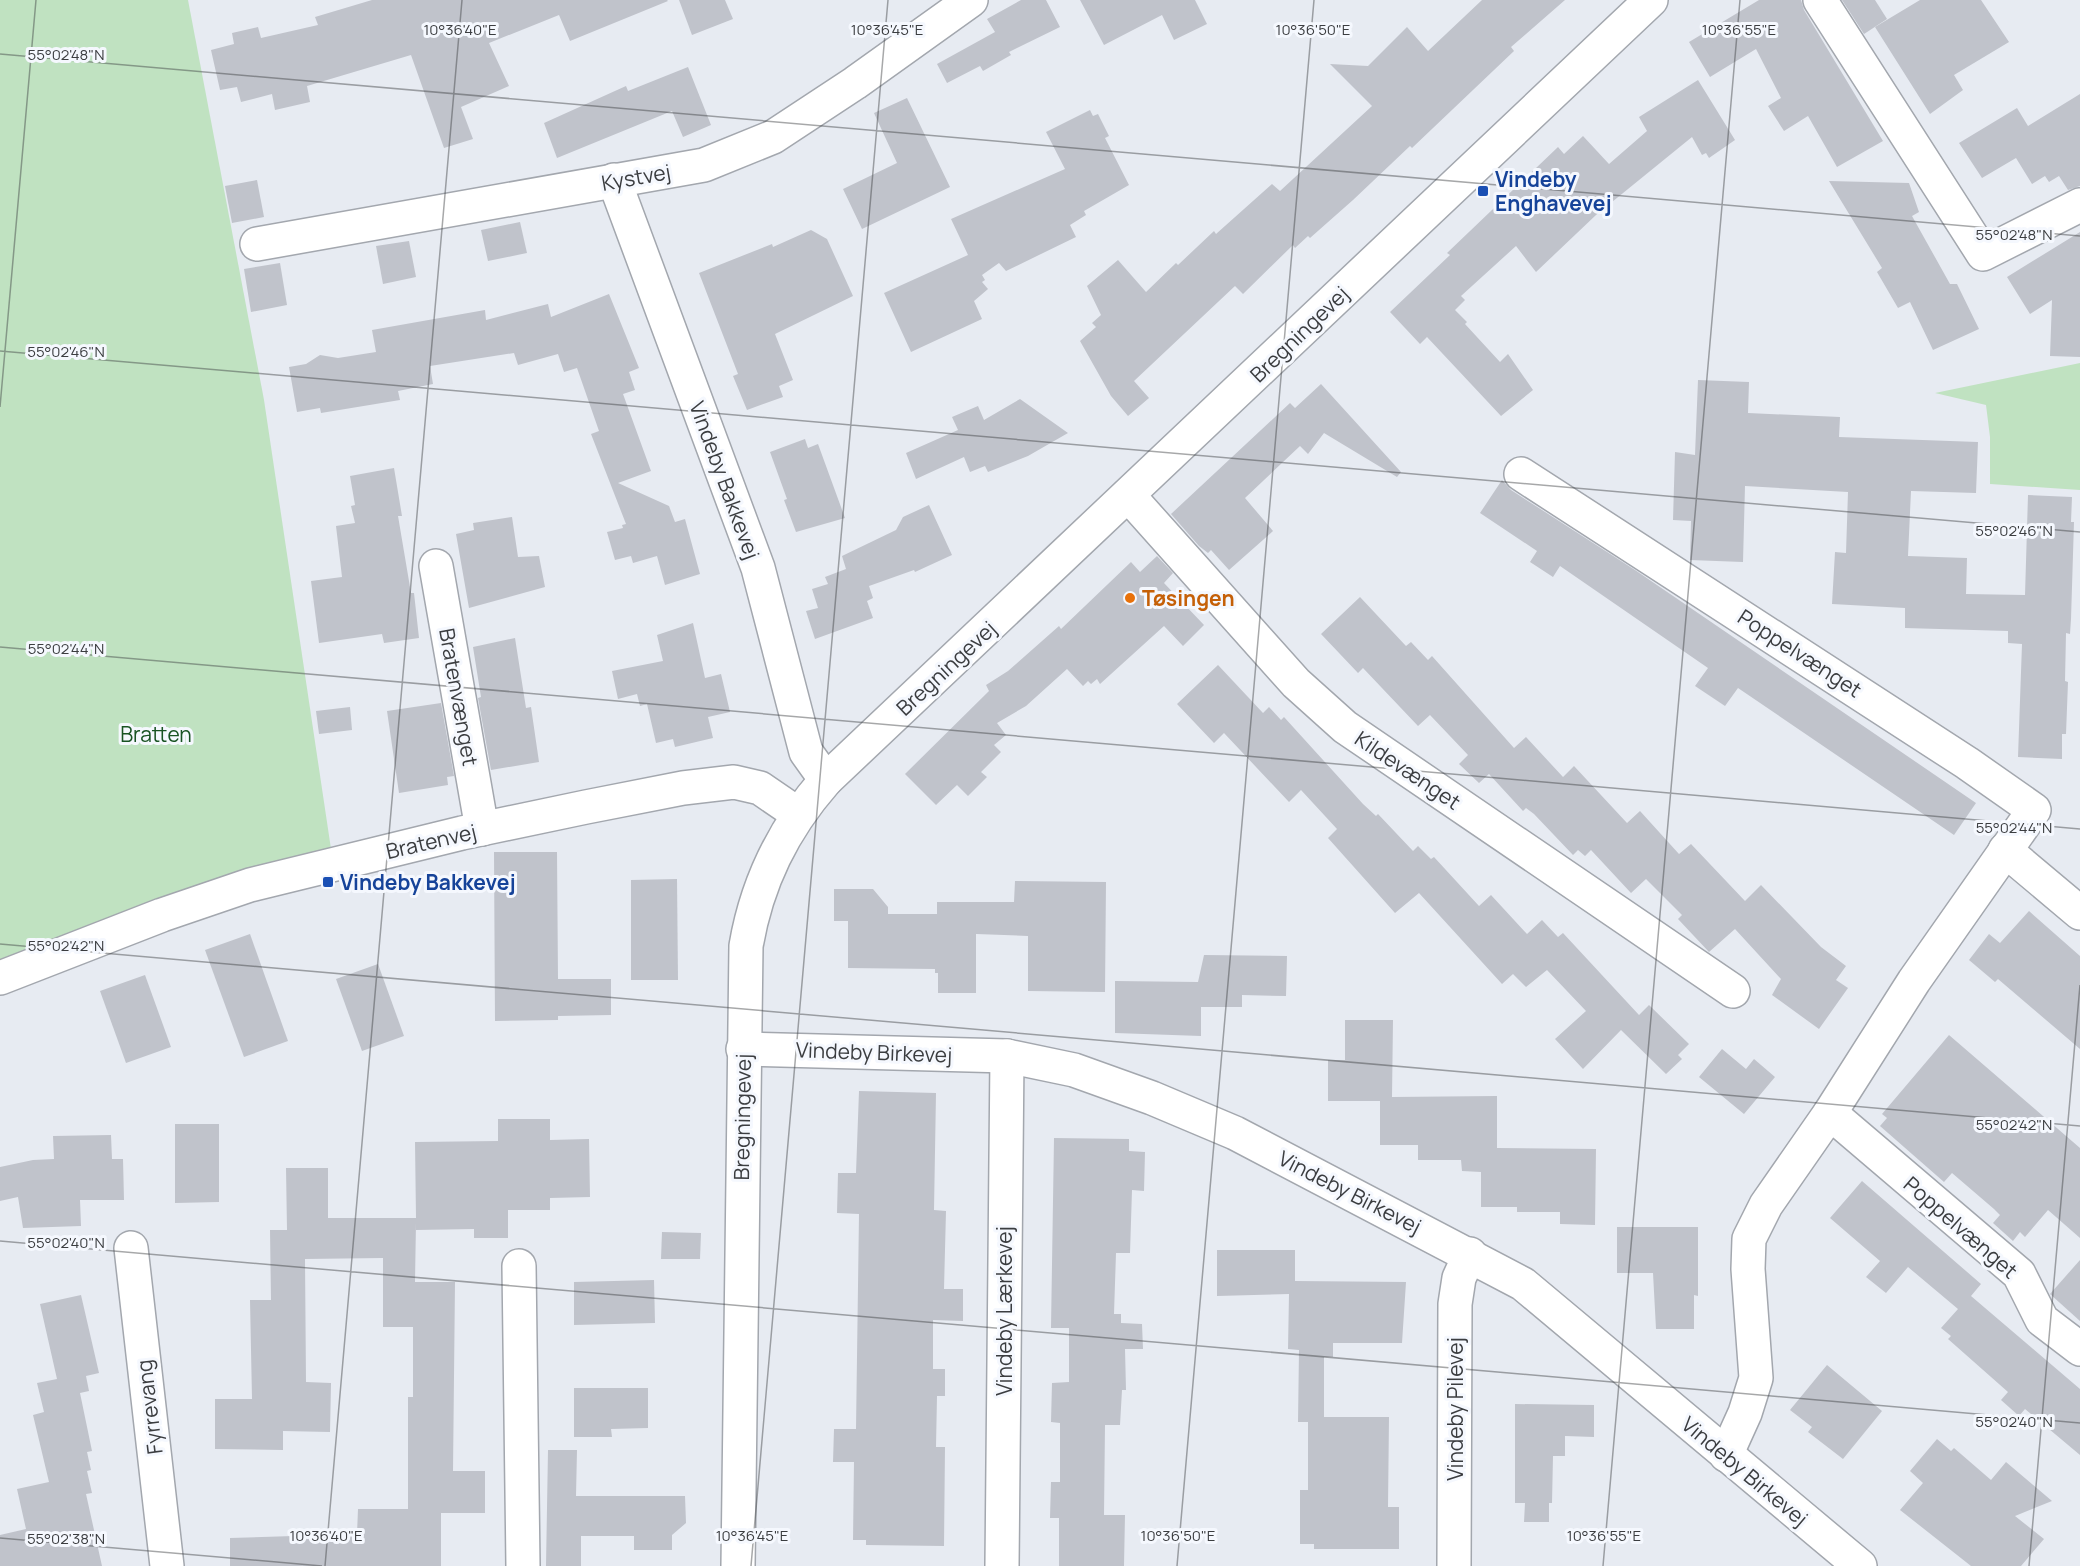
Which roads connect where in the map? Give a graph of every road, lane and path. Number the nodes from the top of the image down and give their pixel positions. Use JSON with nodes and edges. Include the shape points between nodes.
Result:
{"nodes":[{"id":1,"x":971,"y":0,"type":"edge"},
{"id":2,"x":1651,"y":0,"type":"edge"},
{"id":3,"x":1820,"y":0,"type":"edge"},
{"id":4,"x":614,"y":180,"type":"junction"},
{"id":5,"x":2080,"y":205,"type":"edge"},
{"id":6,"x":257,"y":244,"type":"dead end"},
{"id":7,"x":1521,"y":474,"type":"dead end"},
{"id":8,"x":1128,"y":495,"type":"junction"},
{"id":9,"x":436,"y":566,"type":"dead end"},
{"id":10,"x":826,"y":780,"type":"junction"},
{"id":11,"x":798,"y":814,"type":"junction"},
{"id":12,"x":482,"y":829,"type":"junction"},
{"id":13,"x":2005,"y":850,"type":"junction"},
{"id":14,"x":2080,"y":913,"type":"edge"},
{"id":15,"x":0,"y":978,"type":"edge"},
{"id":16,"x":1733,"y":991,"type":"dead end"},
{"id":17,"x":743,"y":1049,"type":"junction"},
{"id":18,"x":1006,"y":1056,"type":"junction"},
{"id":19,"x":1830,"y":1113,"type":"junction"},
{"id":20,"x":131,"y":1248,"type":"dead end"},
{"id":21,"x":1470,"y":1254,"type":"junction"},
{"id":22,"x":519,"y":1266,"type":"dead end"},
{"id":23,"x":2080,"y":1350,"type":"edge"},
{"id":24,"x":1726,"y":1455,"type":"junction"},
{"id":25,"x":167,"y":1566,"type":"edge"},
{"id":26,"x":524,"y":1566,"type":"edge"},
{"id":27,"x":738,"y":1566,"type":"edge"},
{"id":28,"x":1002,"y":1566,"type":"edge"},
{"id":29,"x":1454,"y":1566,"type":"edge"},
{"id":30,"x":1860,"y":1566,"type":"edge"}],
"edges":[{"from":1,"to":4,"type":"street","name":"Kystvej","via":[[773,137],[704,165]]},
{"from":2,"to":8,"type":"street","name":"Bregningevej"},
{"from":3,"to":5,"type":"street","via":[[1983,254]]},
{"from":4,"to":6,"type":"street","name":"Kystvej"},
{"from":4,"to":10,"type":"street","name":"Vindeby Bakkevej","via":[[758,568],[806,752]]},
{"from":7,"to":13,"type":"street","name":"Poppelvænget","via":[[2034,810]]},
{"from":8,"to":10,"type":"street","name":"Bregningevej"},
{"from":8,"to":16,"type":"street","name":"Kildevænget","via":[[1296,683],[1345,727]]},
{"from":9,"to":12,"type":"street","name":"Bratenvænget"},
{"from":10,"to":11,"type":"street","name":"Bregningevej"},
{"from":11,"to":12,"type":"street","name":"Bratenvej","via":[[760,788],[734,782],[683,788]]},
{"from":11,"to":17,"type":"street","name":"Bregningevej","via":[[767,870],[750,922]]},
{"from":12,"to":15,"type":"street","name":"Bratenvej","via":[[250,885]]},
{"from":13,"to":14,"type":"street"},
{"from":13,"to":19,"type":"street","name":"Poppelvænget","via":[[1914,981]]},
{"from":17,"to":18,"type":"street","name":"Vindeby Birkevej"},
{"from":17,"to":27,"type":"street","name":"Bregningevej"},
{"from":18,"to":21,"type":"street","name":"Vindeby Birkevej","via":[[1074,1070],[1152,1098],[1234,1133]]},
{"from":18,"to":28,"type":"street","name":"Vindeby Lærkevej"},
{"from":19,"to":23,"type":"street","name":"Poppelvænget","via":[[2019,1274],[2042,1320]]},
{"from":19,"to":24,"type":"street","name":"Poppelvænget","via":[[1766,1205],[1749,1239],[1756,1378]]},
{"from":20,"to":25,"type":"street","name":"Fyrrevang"},
{"from":21,"to":24,"type":"street","name":"Vindeby Birkevej","via":[[1536,1293]]},
{"from":21,"to":29,"type":"street","name":"Vindeby Pilevej","via":[[1459,1278],[1455,1304]]},
{"from":22,"to":26,"type":"street"},
{"from":24,"to":30,"type":"street","name":"Vindeby Birkevej"}]}
